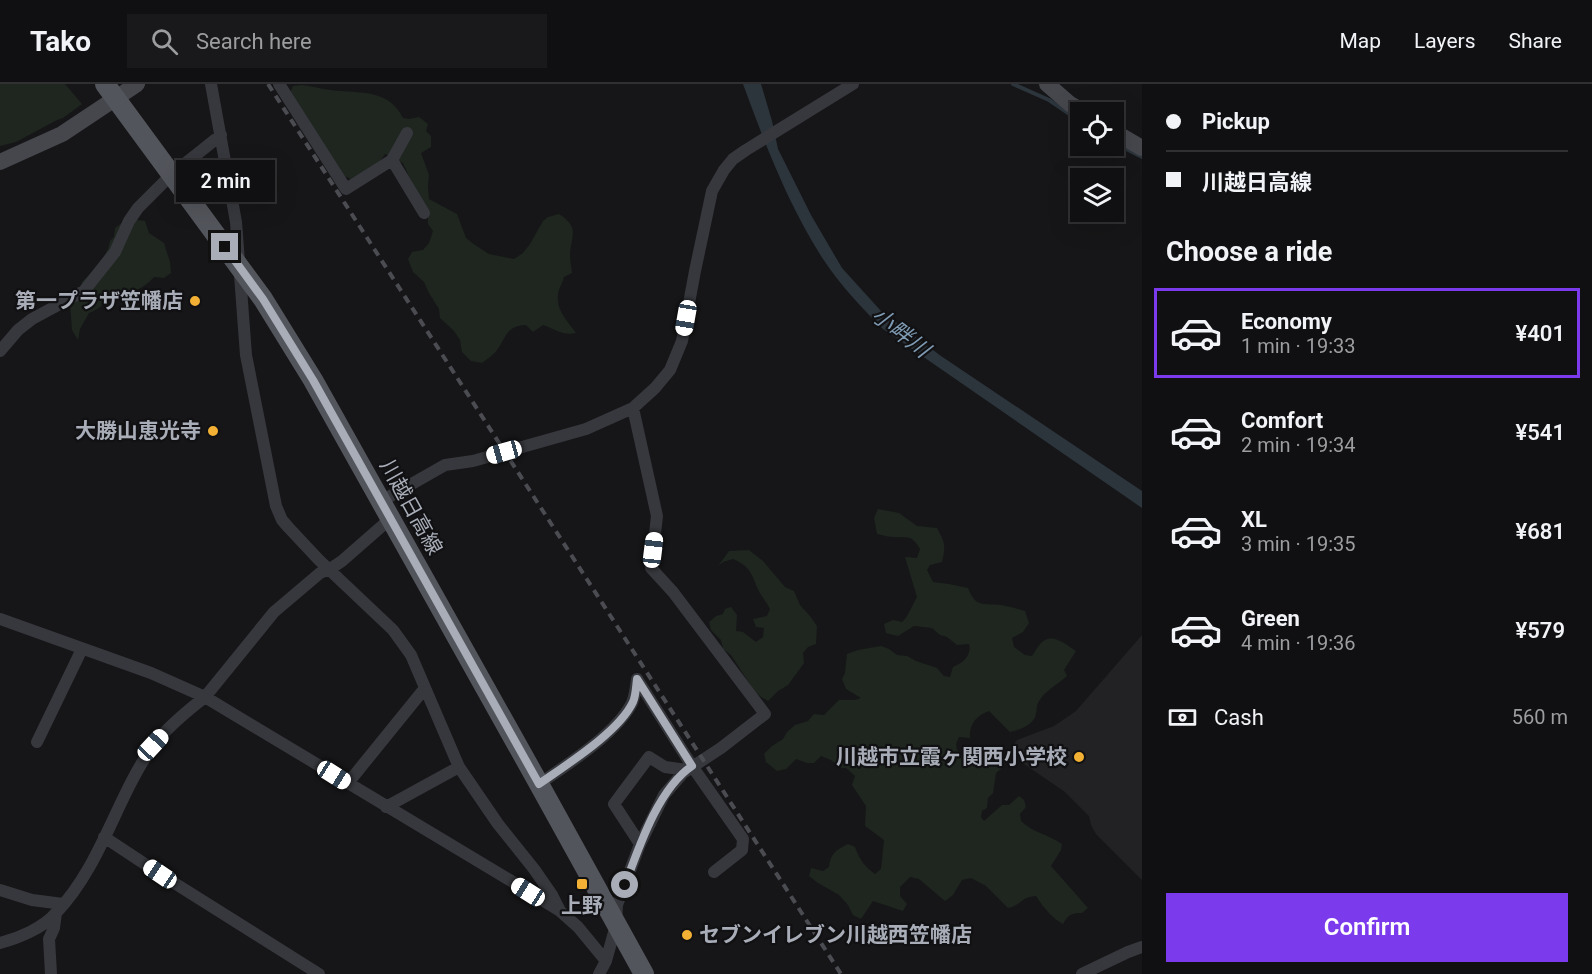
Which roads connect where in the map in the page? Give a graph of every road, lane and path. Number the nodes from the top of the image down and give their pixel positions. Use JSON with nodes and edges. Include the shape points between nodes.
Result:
{"nodes":[{"id":1,"x":137,"y":84,"type":"edge"},
{"id":2,"x":211,"y":84,"type":"edge"},
{"id":3,"x":279,"y":84,"type":"edge"},
{"id":4,"x":853,"y":84,"type":"edge"},
{"id":5,"x":1047,"y":84,"type":"edge"},
{"id":6,"x":110,"y":91,"type":"edge"},
{"id":7,"x":1070,"y":104,"type":"edge"},
{"id":8,"x":407,"y":133,"type":"dead end"},
{"id":9,"x":221,"y":135,"type":"junction"},
{"id":10,"x":1124,"y":137,"type":"edge"},
{"id":11,"x":1142,"y":148,"type":"edge"},
{"id":12,"x":392,"y":160,"type":"junction"},
{"id":13,"x":0,"y":162,"type":"edge"},
{"id":14,"x":172,"y":174,"type":"junction"},
{"id":15,"x":424,"y":213,"type":"dead end"},
{"id":16,"x":239,"y":265,"type":"junction"},
{"id":17,"x":0,"y":351,"type":"edge"},
{"id":18,"x":633,"y":408,"type":"junction"},
{"id":19,"x":385,"y":510,"type":"junction"},
{"id":20,"x":330,"y":569,"type":"junction"},
{"id":21,"x":0,"y":619,"type":"edge"},
{"id":22,"x":82,"y":649,"type":"junction"},
{"id":23,"x":425,"y":688,"type":"junction"},
{"id":24,"x":205,"y":697,"type":"junction"},
{"id":25,"x":37,"y":742,"type":"dead end"},
{"id":26,"x":459,"y":767,"type":"junction"},
{"id":27,"x":689,"y":768,"type":"junction"},
{"id":28,"x":348,"y":783,"type":"junction"},
{"id":29,"x":539,"y":784,"type":"junction"},
{"id":30,"x":386,"y":807,"type":"junction"},
{"id":31,"x":104,"y":837,"type":"junction"},
{"id":32,"x":640,"y":844,"type":"junction"},
{"id":33,"x":714,"y":873,"type":"dead end"},
{"id":34,"x":0,"y":890,"type":"edge"},
{"id":35,"x":60,"y":909,"type":"junction"},
{"id":36,"x":560,"y":911,"type":"junction"},
{"id":37,"x":616,"y":925,"type":"junction"},
{"id":38,"x":0,"y":943,"type":"edge"},
{"id":39,"x":1142,"y":947,"type":"edge"},
{"id":40,"x":606,"y":961,"type":"junction"},
{"id":41,"x":51,"y":974,"type":"edge"},
{"id":42,"x":319,"y":974,"type":"edge"},
{"id":43,"x":599,"y":974,"type":"edge"},
{"id":44,"x":644,"y":974,"type":"edge"},
{"id":45,"x":1082,"y":974,"type":"edge"}],
"edges":[{"from":1,"to":6,"type":"street"},
{"from":2,"to":9,"type":"street"},
{"from":3,"to":12,"type":"street","via":[[346,189]]},
{"from":4,"to":18,"type":"street","via":[[732,159],[724,170],[712,191],[682,341],[670,370]]},
{"from":5,"to":7,"type":"street"},
{"from":6,"to":13,"type":"street","via":[[62,134]]},
{"from":6,"to":14,"type":"main road","name":"川越日高線"},
{"from":8,"to":12,"type":"street"},
{"from":9,"to":14,"type":"street"},
{"from":9,"to":16,"type":"street"},
{"from":10,"to":11,"type":"street"},
{"from":12,"to":15,"type":"street"},
{"from":14,"to":16,"type":"main road","name":"川越日高線"},
{"from":14,"to":17,"type":"street","via":[[138,208],[115,252],[84,291],[32,319]]},
{"from":16,"to":19,"type":"main road","name":"川越日高線","via":[[313,380]]},
{"from":16,"to":20,"type":"street","via":[[246,356],[276,506],[282,520]]},
{"from":18,"to":19,"type":"street","via":[[567,435],[445,465]]},
{"from":18,"to":27,"type":"street","via":[[657,516],[651,568],[765,714]]},
{"from":19,"to":20,"type":"street","via":[[342,561]]},
{"from":19,"to":29,"type":"main road","name":"川越日高線"},
{"from":20,"to":23,"type":"street","via":[[393,630],[411,655]]},
{"from":20,"to":24,"type":"street","via":[[274,612]]},
{"from":21,"to":22,"type":"street"},
{"from":22,"to":24,"type":"street"},
{"from":22,"to":25,"type":"street"},
{"from":23,"to":26,"type":"street"},
{"from":23,"to":28,"type":"street"},
{"from":24,"to":28,"type":"street"},
{"from":24,"to":31,"type":"street","via":[[153,745]]},
{"from":26,"to":30,"type":"street"},
{"from":26,"to":36,"type":"street"},
{"from":27,"to":29,"type":"street","via":[[637,679],[633,702],[616,725]]},
{"from":27,"to":32,"type":"street","via":[[664,795]]},
{"from":27,"to":32,"type":"street","via":[[665,767],[649,757],[614,804]]},
{"from":27,"to":33,"type":"street","via":[[743,839],[742,850]]},
{"from":28,"to":30,"type":"street"},
{"from":29,"to":37,"type":"main road","name":"川越日高線"},
{"from":30,"to":36,"type":"street"},
{"from":31,"to":35,"type":"street","via":[[85,875]]},
{"from":31,"to":42,"type":"street"},
{"from":32,"to":37,"type":"street","via":[[617,905]]},
{"from":34,"to":35,"type":"street"},
{"from":35,"to":38,"type":"street","via":[[38,927]]},
{"from":35,"to":41,"type":"street","via":[[49,939]]},
{"from":36,"to":40,"type":"street"},
{"from":37,"to":40,"type":"street"},
{"from":37,"to":44,"type":"main road","name":"川越日高線"},
{"from":39,"to":45,"type":"street"},
{"from":40,"to":43,"type":"street"}]}
